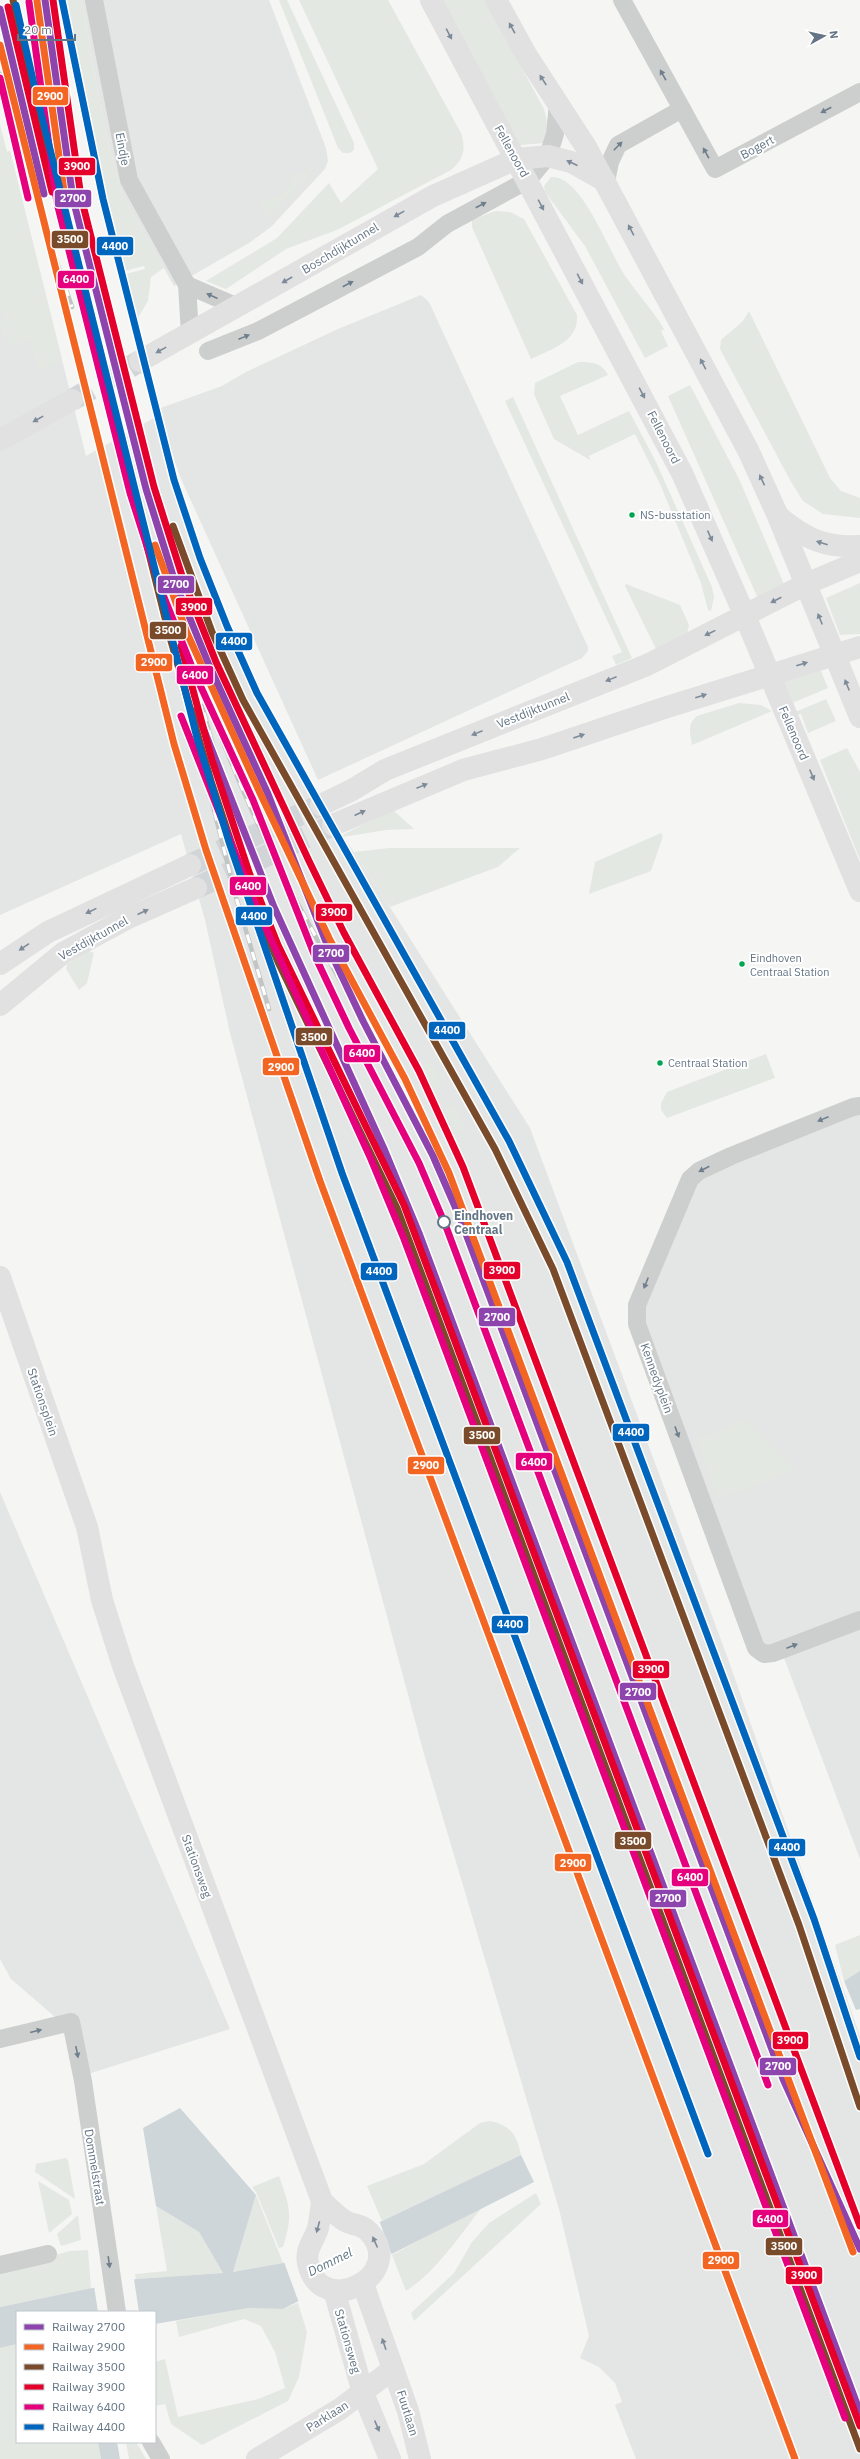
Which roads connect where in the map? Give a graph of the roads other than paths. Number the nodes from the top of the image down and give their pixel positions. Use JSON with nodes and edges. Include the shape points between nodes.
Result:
{"nodes":[{"id":1,"x":94,"y":0,"type":"edge"},
{"id":2,"x":431,"y":0,"type":"edge"},
{"id":3,"x":496,"y":0,"type":"edge"},
{"id":4,"x":622,"y":0,"type":"edge"},
{"id":5,"x":860,"y":92,"type":"edge"},
{"id":6,"x":558,"y":104,"type":"junction"},
{"id":7,"x":682,"y":109,"type":"junction"},
{"id":8,"x":548,"y":156,"type":"junction"},
{"id":9,"x":516,"y":159,"type":"junction"},
{"id":10,"x":528,"y":180,"type":"junction"},
{"id":11,"x":606,"y":182,"type":"junction"},
{"id":12,"x":187,"y":285,"type":"junction"},
{"id":13,"x":238,"y":307,"type":"junction"},
{"id":14,"x":190,"y":334,"type":"junction"},
{"id":15,"x":208,"y":351,"type":"dead end"},
{"id":16,"x":140,"y":362,"type":"tunnel mouth"},
{"id":17,"x":72,"y":400,"type":"tunnel mouth"},
{"id":18,"x":0,"y":440,"type":"edge"},
{"id":19,"x":778,"y":516,"type":"junction"},
{"id":20,"x":860,"y":546,"type":"edge"},
{"id":21,"x":860,"y":561,"type":"edge"},
{"id":22,"x":806,"y":584,"type":"junction"},
{"id":23,"x":745,"y":616,"type":"junction"},
{"id":24,"x":860,"y":647,"type":"edge"},
{"id":25,"x":834,"y":653,"type":"junction"},
{"id":26,"x":770,"y":674,"type":"junction"},
{"id":27,"x":860,"y":717,"type":"edge"},
{"id":28,"x":321,"y":805,"type":"tunnel mouth"},
{"id":29,"x":333,"y":825,"type":"tunnel mouth"},
{"id":30,"x":190,"y":865,"type":"tunnel mouth"},
{"id":31,"x":196,"y":888,"type":"tunnel mouth"},
{"id":32,"x":860,"y":891,"type":"edge"},
{"id":33,"x":0,"y":964,"type":"edge"},
{"id":34,"x":0,"y":1005,"type":"edge"},
{"id":35,"x":860,"y":1106,"type":"edge"},
{"id":36,"x":0,"y":1277,"type":"edge"},
{"id":37,"x":87,"y":1527,"type":"joint"},
{"id":38,"x":860,"y":1620,"type":"edge"},
{"id":39,"x":0,"y":2039,"type":"edge"},
{"id":40,"x":322,"y":2201,"type":"junction"},
{"id":41,"x":48,"y":2254,"type":"dead end"},
{"id":42,"x":0,"y":2265,"type":"edge"},
{"id":43,"x":363,"y":2284,"type":"junction"},
{"id":44,"x":332,"y":2289,"type":"junction"},
{"id":45,"x":117,"y":2311,"type":"edge"},
{"id":46,"x":393,"y":2369,"type":"junction"},
{"id":47,"x":363,"y":2393,"type":"junction"},
{"id":48,"x":152,"y":2443,"type":"edge"},
{"id":49,"x":161,"y":2459,"type":"edge"},
{"id":50,"x":257,"y":2459,"type":"edge"},
{"id":51,"x":390,"y":2459,"type":"edge"},
{"id":52,"x":420,"y":2459,"type":"edge"}],
"edges":[{"from":1,"to":12,"type":"street","name":"Eindje","via":[[129,180]]},
{"from":2,"to":9,"type":"street","name":"Fellenoord","one_way":true},
{"from":6,"to":3,"type":"street","one_way":true,"via":[[527,56]]},
{"from":7,"to":4,"type":"street","name":"Bogert","one_way":true},
{"from":5,"to":7,"type":"street","name":"Bogert","one_way":true,"via":[[715,169]]},
{"from":6,"to":8,"type":"street","via":[[555,134]]},
{"from":6,"to":11,"type":"street"},
{"from":11,"to":7,"type":"street","one_way":true,"via":[[610,162],[618,144]]},
{"from":8,"to":9,"type":"street","name":"Boschdijktunnel"},
{"from":8,"to":10,"type":"street"},
{"from":11,"to":8,"type":"street","name":"Boschdijktunnel","one_way":true,"via":[[571,162]]},
{"from":9,"to":10,"type":"street","name":"Fellenoord"},
{"from":9,"to":13,"type":"street","name":"Boschdijktunnel","one_way":true,"via":[[433,196]]},
{"from":15,"to":10,"type":"street","one_way":true,"via":[[258,331],[418,247],[448,224]]},
{"from":10,"to":23,"type":"street","name":"Fellenoord","one_way":true,"via":[[682,474]]},
{"from":19,"to":11,"type":"street","one_way":true,"via":[[748,450]]},
{"from":13,"to":12,"type":"street","one_way":true},
{"from":12,"to":14,"type":"street","name":"Eindje"},
{"from":13,"to":14,"type":"street","name":"Boschdijktunnel"},
{"from":14,"to":16,"type":"street","name":"Boschdijktunnel","one_way":true},
{"from":17,"to":18,"type":"street","one_way":true},
{"from":20,"to":19,"type":"street","one_way":true,"via":[[822,544],[798,532]]},
{"from":19,"to":22,"type":"street"},
{"from":21,"to":22,"type":"street","name":"Vestdijktunnel"},
{"from":22,"to":23,"type":"street","name":"Vestdijktunnel","one_way":true},
{"from":25,"to":22,"type":"street","one_way":true},
{"from":23,"to":26,"type":"street","name":"Fellenoord"},
{"from":23,"to":28,"type":"street","name":"Vestdijktunnel","one_way":true,"via":[[647,665],[385,770]]},
{"from":24,"to":25,"type":"street"},
{"from":26,"to":25,"type":"street","one_way":true},
{"from":27,"to":25,"type":"street","one_way":true},
{"from":29,"to":26,"type":"street","one_way":true,"via":[[463,770],[542,749]]},
{"from":26,"to":32,"type":"street","name":"Fellenoord","one_way":true},
{"from":30,"to":33,"type":"street","name":"Vestdijktunnel","one_way":true,"via":[[48,932]]},
{"from":34,"to":31,"type":"street","name":"Vestdijktunnel","one_way":true,"via":[[47,964],[68,950],[126,919]]},
{"from":35,"to":38,"type":"street","name":"Kennedyplein","one_way":true,"via":[[731,1156],[699,1171],[690,1179],[640,1298],[636,1314],[637,1324],[756,1648],[764,1654],[773,1654]]},
{"from":36,"to":37,"type":"street","name":"Stationsplein"},
{"from":37,"to":40,"type":"street","name":"Stationsweg","via":[[102,1600],[123,1666]]},
{"from":39,"to":45,"type":"street","name":"Dommelstraat","one_way":true,"via":[[71,2022]]},
{"from":43,"to":40,"type":"street","name":"Stationsweg","one_way":true,"via":[[370,2278],[377,2263],[374,2239],[361,2225],[343,2219]]},
{"from":40,"to":44,"type":"street","name":"Stationsweg","one_way":true,"via":[[318,2228],[308,2251],[308,2263],[319,2282]]},
{"from":41,"to":42,"type":"street"},
{"from":43,"to":44,"type":"street","name":"Stationsweg","via":[[349,2290]]},
{"from":46,"to":43,"type":"street","one_way":true},
{"from":44,"to":47,"type":"street","name":"Stationsweg"},
{"from":46,"to":47,"type":"street","name":"Parklaan"},
{"from":46,"to":52,"type":"street","name":"Fuutlaan","via":[[408,2411]]},
{"from":47,"to":50,"type":"street","name":"Parklaan"},
{"from":47,"to":51,"type":"street","one_way":true},
{"from":48,"to":49,"type":"street"}]}
